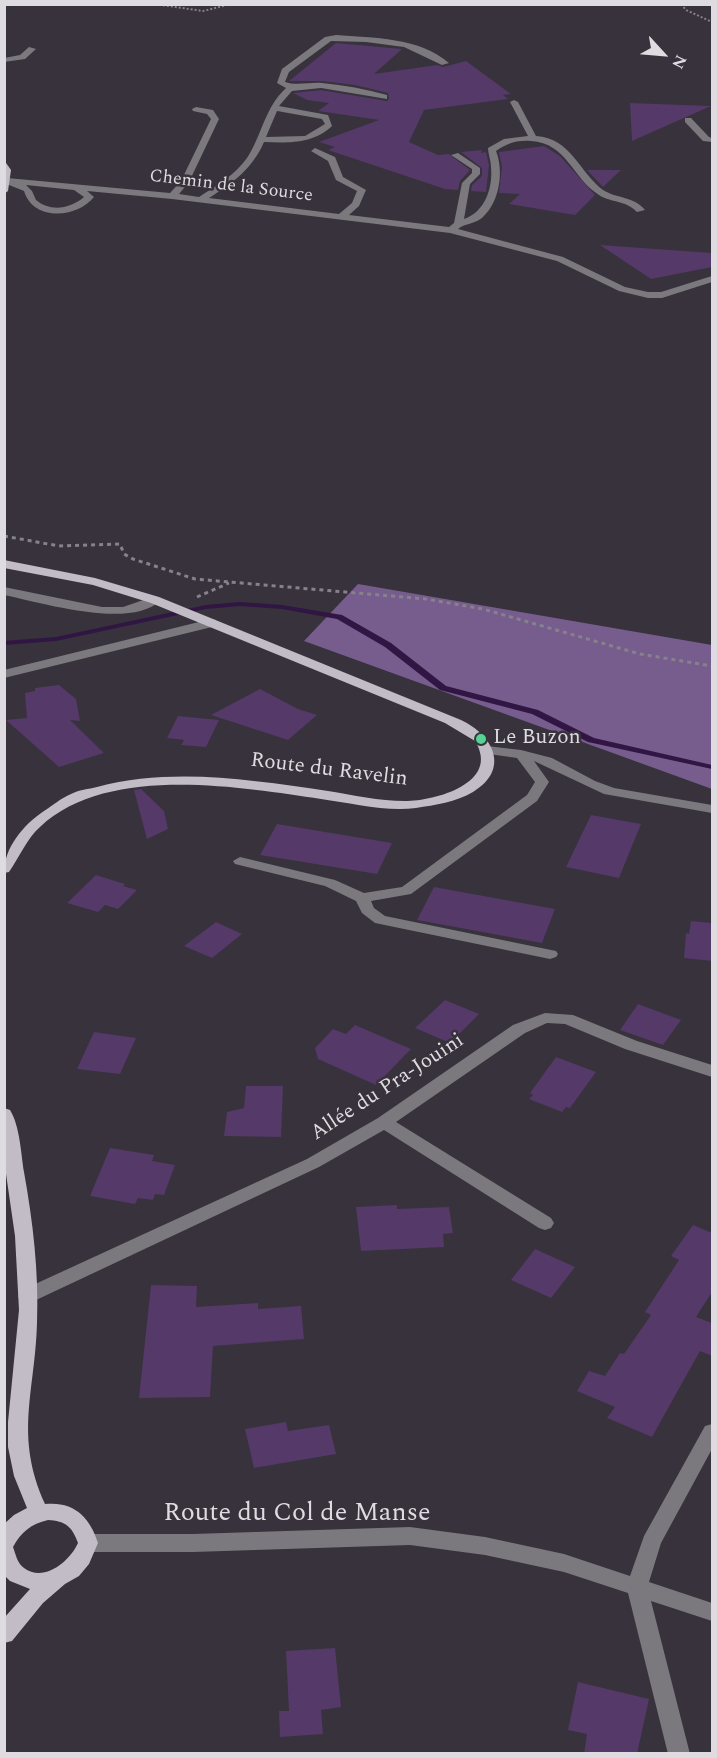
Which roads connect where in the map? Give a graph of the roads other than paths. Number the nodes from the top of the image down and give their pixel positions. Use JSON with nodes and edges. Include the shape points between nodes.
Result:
{"nodes":[{"id":1,"x":32,"y":49,"type":"dead end"},
{"id":2,"x":4,"y":60,"type":"edge"},
{"id":3,"x":445,"y":63,"type":"dead end"},
{"id":4,"x":291,"y":87,"type":"junction"},
{"id":5,"x":384,"y":97,"type":"dead end"},
{"id":6,"x":514,"y":102,"type":"dead end"},
{"id":7,"x":276,"y":108,"type":"junction"},
{"id":8,"x":196,"y":109,"type":"dead end"},
{"id":9,"x":688,"y":120,"type":"dead end"},
{"id":10,"x":532,"y":138,"type":"junction"},
{"id":11,"x":260,"y":139,"type":"junction"},
{"id":12,"x":712,"y":140,"type":"edge"},
{"id":13,"x":315,"y":151,"type":"dead end"},
{"id":14,"x":455,"y":155,"type":"dead end"},
{"id":15,"x":4,"y":162,"type":"edge"},
{"id":16,"x":6,"y":180,"type":"edge"},
{"id":17,"x":74,"y":186,"type":"junction"},
{"id":18,"x":4,"y":191,"type":"edge"},
{"id":19,"x":172,"y":196,"type":"junction"},
{"id":20,"x":201,"y":199,"type":"junction"},
{"id":21,"x":640,"y":210,"type":"dead end"},
{"id":22,"x":341,"y":217,"type":"junction"},
{"id":23,"x":454,"y":227,"type":"junction"},
{"id":24,"x":712,"y":279,"type":"edge"},
{"id":25,"x":4,"y":564,"type":"edge"},
{"id":26,"x":4,"y":591,"type":"edge"},
{"id":27,"x":155,"y":600,"type":"junction"},
{"id":28,"x":211,"y":623,"type":"junction"},
{"id":29,"x":4,"y":674,"type":"edge"},
{"id":30,"x":487,"y":750,"type":"junction"},
{"id":31,"x":521,"y":754,"type":"junction"},
{"id":32,"x":712,"y":809,"type":"edge"},
{"id":33,"x":240,"y":861,"type":"dead end"},
{"id":34,"x":4,"y":869,"type":"edge"},
{"id":35,"x":362,"y":897,"type":"junction"},
{"id":36,"x":550,"y":954,"type":"dead end"},
{"id":37,"x":712,"y":1071,"type":"edge"},
{"id":38,"x":4,"y":1114,"type":"edge"},
{"id":39,"x":384,"y":1122,"type":"junction"},
{"id":40,"x":11,"y":1173,"type":"edge"},
{"id":41,"x":545,"y":1224,"type":"dead end"},
{"id":42,"x":27,"y":1296,"type":"junction"},
{"id":43,"x":712,"y":1432,"type":"edge"},
{"id":44,"x":39,"y":1512,"type":"junction"},
{"id":45,"x":88,"y":1543,"type":"junction"},
{"id":46,"x":4,"y":1545,"type":"edge"},
{"id":47,"x":4,"y":1550,"type":"edge"},
{"id":48,"x":5,"y":1559,"type":"edge"},
{"id":49,"x":57,"y":1578,"type":"junction"},
{"id":50,"x":637,"y":1586,"type":"junction"},
{"id":51,"x":712,"y":1612,"type":"edge"},
{"id":52,"x":4,"y":1634,"type":"edge"},
{"id":53,"x":679,"y":1754,"type":"edge"}],
"edges":[{"from":1,"to":2,"type":"street","via":[[22,57]]},
{"from":3,"to":4,"type":"street","via":[[423,49],[387,41],[336,37],[285,71],[281,83]]},
{"from":4,"to":5,"type":"street","via":[[353,89]]},
{"from":4,"to":7,"type":"street"},
{"from":6,"to":10,"type":"street"},
{"from":7,"to":11,"type":"street"},
{"from":7,"to":11,"type":"street","via":[[325,117],[329,124],[323,132],[308,138]]},
{"from":8,"to":19,"type":"street","via":[[210,112],[215,119],[185,182]]},
{"from":9,"to":12,"type":"street","via":[[705,139]]},
{"from":10,"to":21,"type":"street","via":[[558,144],[602,193]]},
{"from":10,"to":23,"type":"street","via":[[501,142],[491,150],[498,161],[495,188],[480,216]]},
{"from":11,"to":20,"type":"street","via":[[242,170]]},
{"from":13,"to":22,"type":"street","via":[[332,159],[339,178],[362,190],[356,204]]},
{"from":14,"to":23,"type":"street","via":[[476,168],[476,174],[466,183]]},
{"from":15,"to":16,"type":"main road"},
{"from":16,"to":17,"type":"street","name":"Chemin de la Source"},
{"from":16,"to":17,"type":"street","via":[[27,189],[30,200],[37,205],[52,210],[86,201],[86,192]]},
{"from":16,"to":18,"type":"main road"},
{"from":17,"to":19,"type":"street","name":"Chemin de la Source"},
{"from":19,"to":20,"type":"street","name":"Chemin de la Source"},
{"from":20,"to":22,"type":"street","name":"Chemin de la Source"},
{"from":22,"to":23,"type":"street","name":"Chemin de la Source"},
{"from":23,"to":24,"type":"street","name":"Chemin de la Source","via":[[560,260],[622,289],[648,295]]},
{"from":25,"to":27,"type":"main road","via":[[95,582]]},
{"from":26,"to":27,"type":"street","via":[[102,610],[124,611]]},
{"from":27,"to":28,"type":"main road"},
{"from":28,"to":29,"type":"street"},
{"from":28,"to":30,"type":"main road","via":[[459,724],[481,739]]},
{"from":30,"to":31,"type":"street"},
{"from":30,"to":34,"type":"main road","name":"Route du Ravelin","via":[[483,775],[462,793],[405,805],[215,780],[161,779],[106,788],[79,797],[41,820],[25,836]]},
{"from":31,"to":32,"type":"street","via":[[554,764],[595,786],[653,801]]},
{"from":31,"to":35,"type":"street","via":[[542,782],[532,798],[406,891]]},
{"from":33,"to":35,"type":"street","via":[[330,883]]},
{"from":35,"to":36,"type":"street","via":[[367,910],[380,920]]},
{"from":37,"to":39,"type":"street","name":"Allée du Pra-Jouini","via":[[567,1019],[545,1018],[519,1029]]},
{"from":38,"to":40,"type":"main road"},
{"from":39,"to":41,"type":"street"},
{"from":39,"to":42,"type":"street","name":"Allée du Pra-Jouini","via":[[313,1163]]},
{"from":40,"to":42,"type":"main road"},
{"from":42,"to":44,"type":"main road","via":[[17,1439],[26,1482]]},
{"from":43,"to":50,"type":"street","via":[[651,1542]]},
{"from":44,"to":45,"type":"main road","via":[[74,1516],[82,1524]]},
{"from":44,"to":46,"type":"main road","via":[[15,1525]]},
{"from":45,"to":49,"type":"main road","via":[[79,1564]]},
{"from":45,"to":50,"type":"street","name":"Route du Col de Manse","via":[[411,1536],[485,1546],[564,1563]]},
{"from":47,"to":48,"type":"main road"},
{"from":48,"to":49,"type":"main road","via":[[10,1568],[24,1577],[43,1581]]},
{"from":49,"to":52,"type":"main road"},
{"from":50,"to":51,"type":"street","name":"Route du Col de Manse"},
{"from":50,"to":53,"type":"street"}]}
